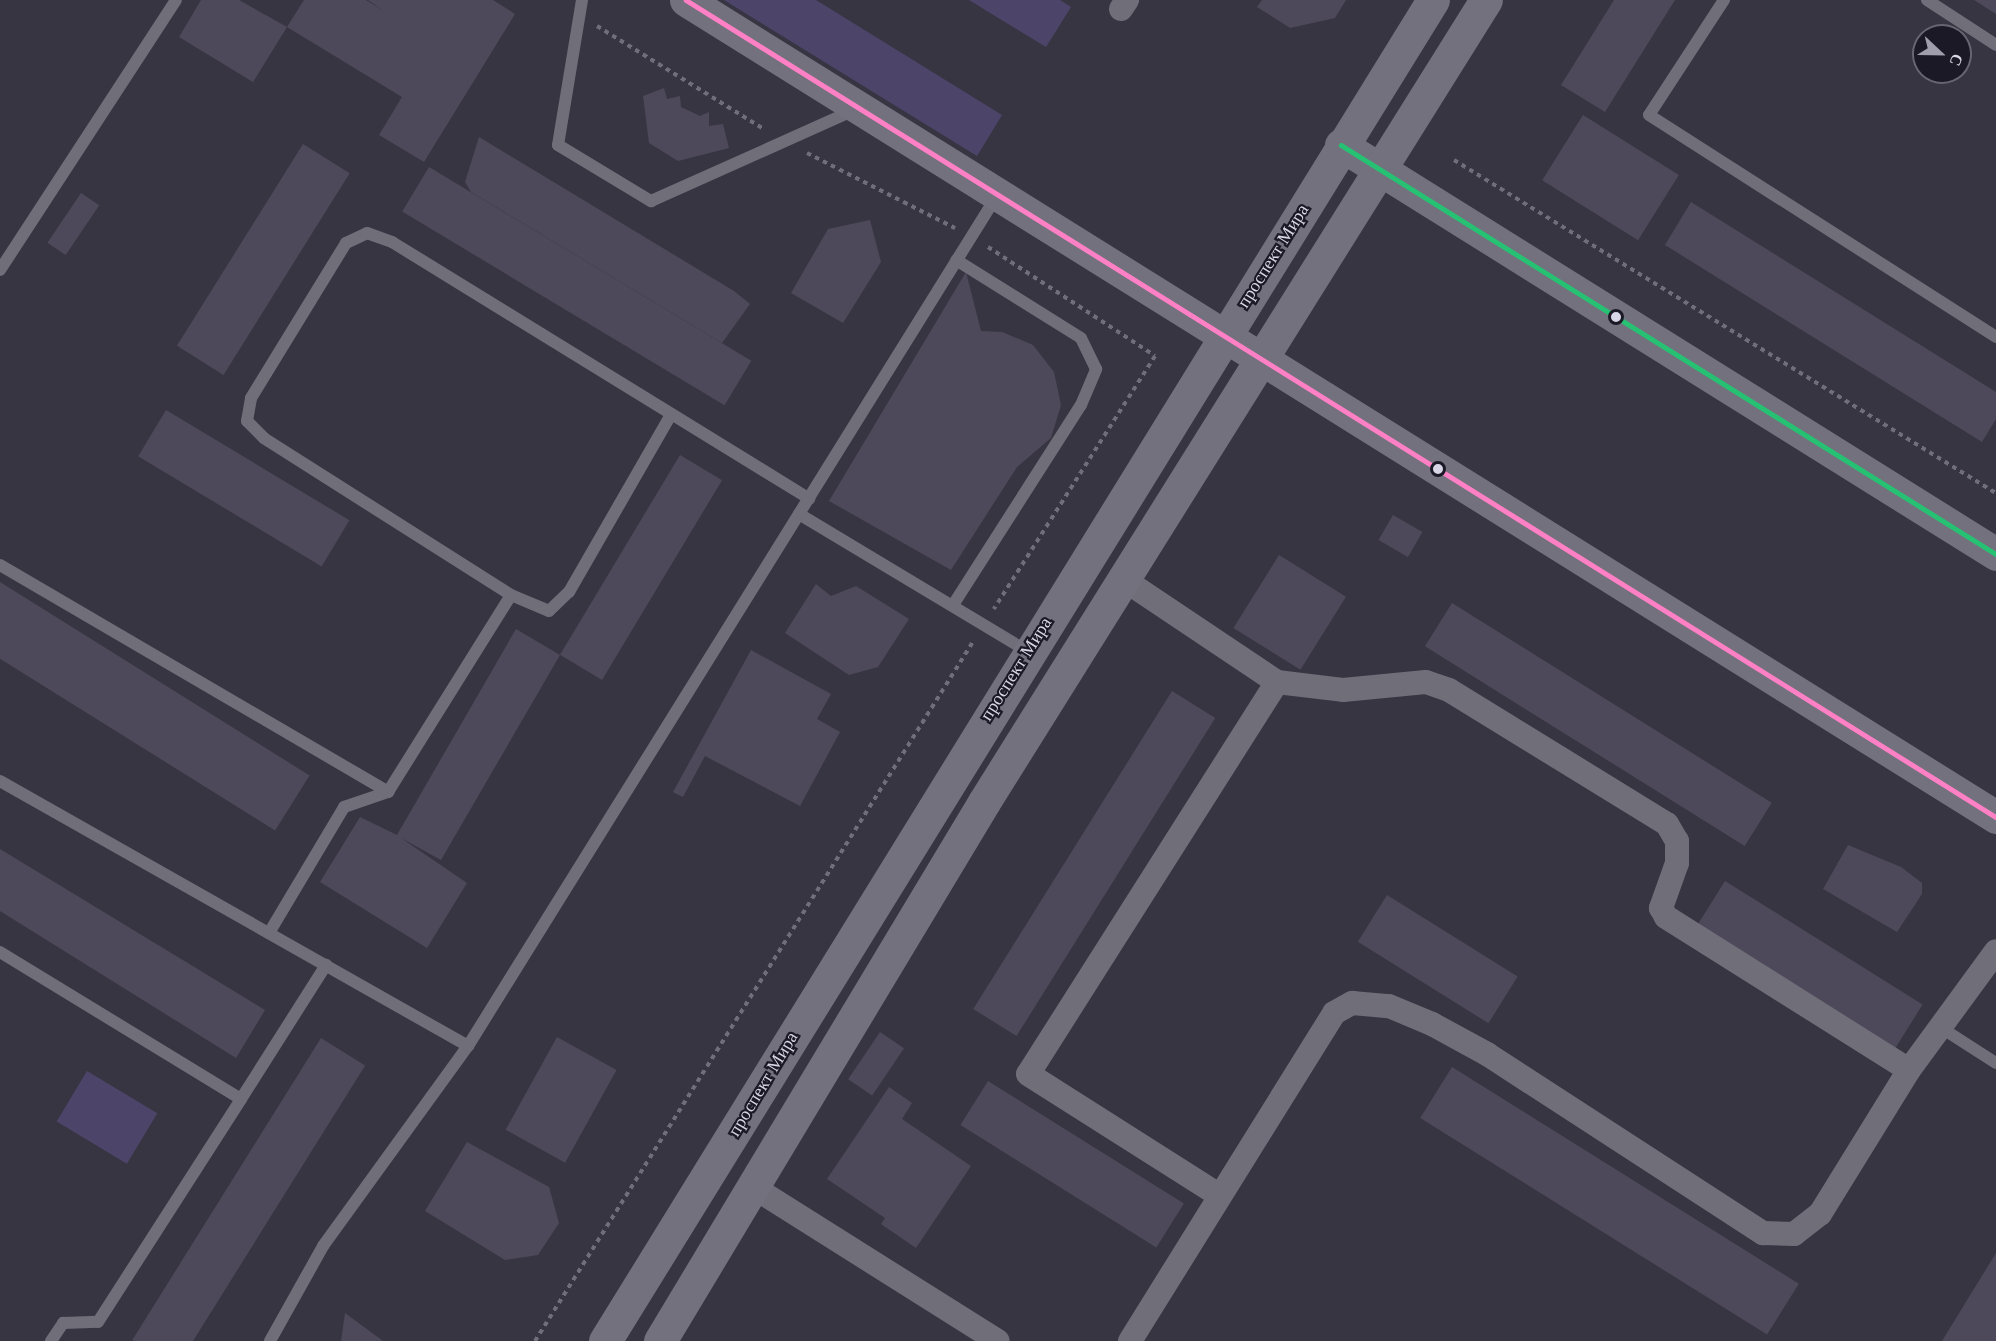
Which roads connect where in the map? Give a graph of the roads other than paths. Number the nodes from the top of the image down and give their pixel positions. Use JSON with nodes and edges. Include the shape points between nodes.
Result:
{"nodes":[{"id":1,"x":176,"y":0,"type":"edge"},
{"id":2,"x":582,"y":0,"type":"edge"},
{"id":3,"x":686,"y":0,"type":"edge"},
{"id":4,"x":1433,"y":0,"type":"edge"},
{"id":5,"x":1486,"y":0,"type":"edge"},
{"id":6,"x":1724,"y":0,"type":"edge"},
{"id":7,"x":1927,"y":0,"type":"edge"},
{"id":8,"x":1996,"y":45,"type":"edge"},
{"id":9,"x":858,"y":109,"type":"junction"},
{"id":10,"x":1341,"y":145,"type":"junction"},
{"id":11,"x":1382,"y":171,"type":"junction"},
{"id":12,"x":997,"y":196,"type":"junction"},
{"id":13,"x":956,"y":260,"type":"junction"},
{"id":14,"x":0,"y":270,"type":"edge"},
{"id":15,"x":1225,"y":333,"type":"junction"},
{"id":16,"x":1996,"y":337,"type":"edge"},
{"id":17,"x":1262,"y":360,"type":"junction"},
{"id":18,"x":669,"y":418,"type":"junction"},
{"id":19,"x":809,"y":499,"type":"junction"},
{"id":20,"x":799,"y":514,"type":"junction"},
{"id":21,"x":1996,"y":554,"type":"edge"},
{"id":22,"x":0,"y":565,"type":"edge"},
{"id":23,"x":1126,"y":581,"type":"junction"},
{"id":24,"x":511,"y":595,"type":"junction"},
{"id":25,"x":953,"y":605,"type":"junction"},
{"id":26,"x":1027,"y":651,"type":"junction"},
{"id":27,"x":1277,"y":682,"type":"junction"},
{"id":28,"x":0,"y":781,"type":"edge"},
{"id":29,"x":388,"y":792,"type":"junction"},
{"id":30,"x":984,"y":802,"type":"junction"},
{"id":31,"x":1996,"y":817,"type":"edge"},
{"id":32,"x":269,"y":933,"type":"junction"},
{"id":33,"x":1996,"y":951,"type":"edge"},
{"id":34,"x":0,"y":952,"type":"edge"},
{"id":35,"x":326,"y":965,"type":"junction"},
{"id":36,"x":1943,"y":1029,"type":"junction"},
{"id":37,"x":468,"y":1046,"type":"junction"},
{"id":38,"x":1996,"y":1063,"type":"edge"},
{"id":39,"x":1909,"y":1070,"type":"junction"},
{"id":40,"x":241,"y":1099,"type":"junction"},
{"id":41,"x":753,"y":1187,"type":"junction"},
{"id":42,"x":1220,"y":1196,"type":"junction"},
{"id":43,"x":51,"y":1341,"type":"edge"},
{"id":44,"x":270,"y":1341,"type":"edge"},
{"id":45,"x":605,"y":1341,"type":"edge"},
{"id":46,"x":660,"y":1341,"type":"edge"},
{"id":47,"x":998,"y":1341,"type":"edge"},
{"id":48,"x":1130,"y":1341,"type":"edge"}],
"edges":[{"from":1,"to":14,"type":"lane"},
{"from":2,"to":9,"type":"lane","via":[[558,145],[651,201]]},
{"from":3,"to":9,"type":"main road"},
{"from":4,"to":10,"type":"main road","name":"проспект Мира"},
{"from":5,"to":11,"type":"main road"},
{"from":6,"to":16,"type":"lane","via":[[1649,115]]},
{"from":7,"to":8,"type":"lane"},
{"from":9,"to":12,"type":"main road"},
{"from":10,"to":11,"type":"main road"},
{"from":10,"to":15,"type":"main road","name":"проспект Мира"},
{"from":11,"to":17,"type":"main road"},
{"from":11,"to":21,"type":"main road"},
{"from":12,"to":13,"type":"lane"},
{"from":12,"to":15,"type":"main road"},
{"from":13,"to":19,"type":"lane"},
{"from":13,"to":25,"type":"lane","via":[[1081,338],[1096,369],[1081,405]]},
{"from":15,"to":17,"type":"main road"},
{"from":15,"to":26,"type":"main road","name":"проспект Мира"},
{"from":17,"to":23,"type":"main road"},
{"from":17,"to":31,"type":"main road"},
{"from":18,"to":19,"type":"lane"},
{"from":18,"to":24,"type":"lane","via":[[569,592],[549,611]]},
{"from":18,"to":24,"type":"lane","via":[[392,242],[367,233],[346,243],[251,398],[248,421],[264,438]]},
{"from":19,"to":20,"type":"lane"},
{"from":20,"to":25,"type":"lane"},
{"from":20,"to":37,"type":"lane"},
{"from":22,"to":29,"type":"lane"},
{"from":23,"to":27,"type":"street"},
{"from":23,"to":30,"type":"main road"},
{"from":24,"to":29,"type":"lane"},
{"from":25,"to":26,"type":"lane"},
{"from":26,"to":30,"type":"main road","via":[[1035,667],[1032,692]]},
{"from":26,"to":45,"type":"main road","name":"проспект Мира"},
{"from":27,"to":39,"type":"street","via":[[1343,690],[1426,682],[1449,690],[1667,824],[1677,841],[1677,862],[1661,908],[1666,917]]},
{"from":27,"to":42,"type":"street","via":[[1028,1074]]},
{"from":28,"to":32,"type":"lane"},
{"from":29,"to":32,"type":"lane","via":[[344,807]]},
{"from":30,"to":41,"type":"main road"},
{"from":32,"to":35,"type":"lane"},
{"from":33,"to":36,"type":"street"},
{"from":34,"to":40,"type":"lane"},
{"from":35,"to":37,"type":"lane"},
{"from":35,"to":40,"type":"lane"},
{"from":36,"to":38,"type":"lane"},
{"from":36,"to":39,"type":"street"},
{"from":37,"to":44,"type":"lane","via":[[324,1246]]},
{"from":39,"to":42,"type":"street","via":[[1820,1214],[1794,1234],[1762,1233],[1487,1054],[1389,1006],[1352,1003],[1334,1013]]},
{"from":40,"to":43,"type":"lane","via":[[98,1322],[63,1323]]},
{"from":41,"to":46,"type":"main road"},
{"from":41,"to":47,"type":"street"},
{"from":42,"to":48,"type":"street"}]}
